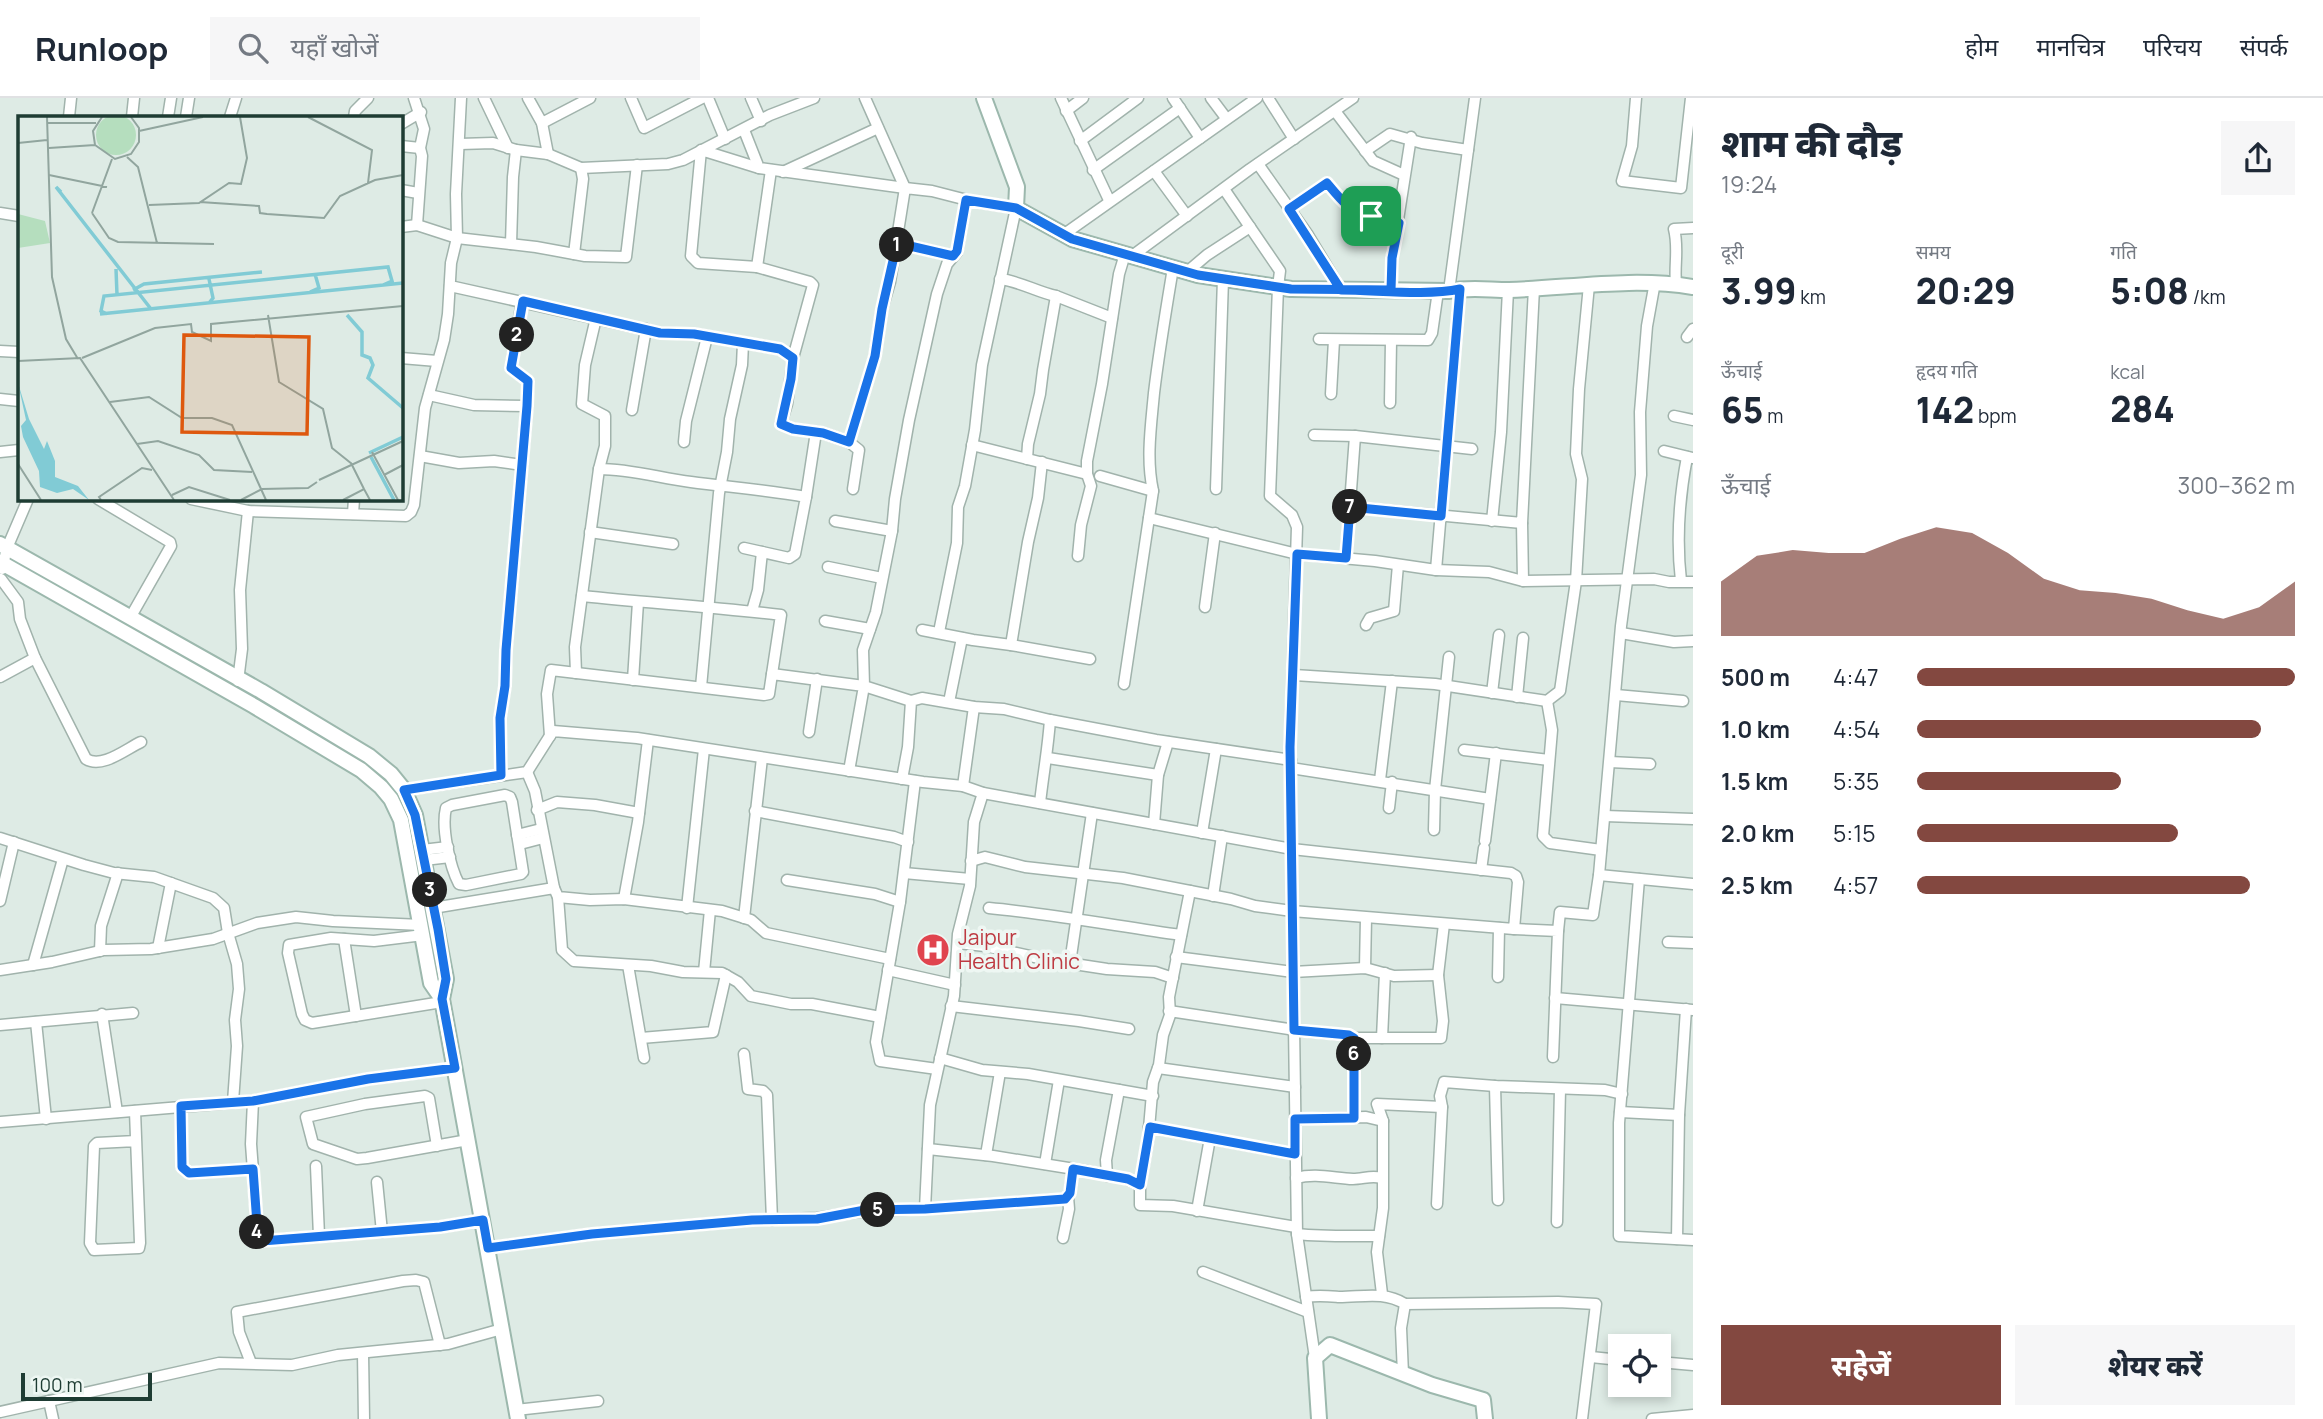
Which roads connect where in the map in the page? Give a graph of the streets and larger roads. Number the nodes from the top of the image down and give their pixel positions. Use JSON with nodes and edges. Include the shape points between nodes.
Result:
{"nodes":[{"id":1,"x":71,"y":98,"type":"edge"},
{"id":2,"x":134,"y":98,"type":"edge"},
{"id":3,"x":171,"y":98,"type":"edge"},
{"id":4,"x":189,"y":98,"type":"edge"},
{"id":5,"x":236,"y":98,"type":"edge"},
{"id":6,"x":368,"y":98,"type":"edge"},
{"id":7,"x":414,"y":98,"type":"edge"},
{"id":8,"x":461,"y":98,"type":"edge"},
{"id":9,"x":484,"y":98,"type":"edge"},
{"id":10,"x":528,"y":98,"type":"edge"},
{"id":11,"x":631,"y":98,"type":"edge"},
{"id":12,"x":702,"y":98,"type":"edge"},
{"id":13,"x":708,"y":98,"type":"edge"},
{"id":14,"x":751,"y":98,"type":"edge"},
{"id":15,"x":814,"y":98,"type":"edge"},
{"id":16,"x":865,"y":98,"type":"edge"},
{"id":17,"x":984,"y":98,"type":"edge"},
{"id":18,"x":1061,"y":98,"type":"edge"},
{"id":19,"x":1083,"y":98,"type":"edge"},
{"id":20,"x":1138,"y":98,"type":"edge"},
{"id":21,"x":1173,"y":98,"type":"edge"},
{"id":22,"x":1211,"y":98,"type":"edge"},
{"id":23,"x":1257,"y":98,"type":"edge"},
{"id":24,"x":1268,"y":98,"type":"edge"},
{"id":25,"x":1353,"y":98,"type":"edge"},
{"id":26,"x":1475,"y":98,"type":"edge"},
{"id":27,"x":1636,"y":98,"type":"edge"},
{"id":28,"x":1691,"y":98,"type":"edge"},
{"id":29,"x":585,"y":99,"type":"edge"},
{"id":30,"x":1180,"y":108,"type":"junction"},
{"id":31,"x":1066,"y":111,"type":"junction"},
{"id":32,"x":1335,"y":111,"type":"junction"},
{"id":33,"x":421,"y":112,"type":"junction"},
{"id":34,"x":1691,"y":112,"type":"edge"},
{"id":35,"x":69,"y":116,"type":"edge"},
{"id":36,"x":132,"y":116,"type":"edge"},
{"id":37,"x":168,"y":116,"type":"edge"},
{"id":38,"x":186,"y":116,"type":"edge"},
{"id":39,"x":230,"y":116,"type":"edge"},
{"id":40,"x":354,"y":116,"type":"edge"},
{"id":41,"x":1226,"y":118,"type":"junction"},
{"id":42,"x":761,"y":121,"type":"junction"},
{"id":43,"x":402,"y":123,"type":"edge"},
{"id":44,"x":542,"y":123,"type":"junction"},
{"id":45,"x":878,"y":128,"type":"junction"},
{"id":46,"x":744,"y":130,"type":"junction"},
{"id":47,"x":1200,"y":138,"type":"junction"},
{"id":48,"x":1411,"y":138,"type":"junction"},
{"id":49,"x":725,"y":139,"type":"junction"},
{"id":50,"x":1294,"y":139,"type":"junction"},
{"id":51,"x":1080,"y":141,"type":"junction"},
{"id":52,"x":460,"y":144,"type":"junction"},
{"id":53,"x":402,"y":146,"type":"edge"},
{"id":54,"x":421,"y":148,"type":"junction"},
{"id":55,"x":512,"y":149,"type":"junction"},
{"id":56,"x":701,"y":150,"type":"junction"},
{"id":57,"x":1468,"y":150,"type":"junction"},
{"id":58,"x":1365,"y":151,"type":"junction"},
{"id":59,"x":548,"y":154,"type":"junction"},
{"id":60,"x":1689,"y":160,"type":"edge"},
{"id":61,"x":1258,"y":164,"type":"junction"},
{"id":62,"x":637,"y":165,"type":"junction"},
{"id":63,"x":581,"y":167,"type":"junction"},
{"id":64,"x":759,"y":168,"type":"junction"},
{"id":65,"x":771,"y":170,"type":"junction"},
{"id":66,"x":1093,"y":170,"type":"junction"},
{"id":67,"x":1154,"y":171,"type":"junction"},
{"id":68,"x":782,"y":172,"type":"junction"},
{"id":69,"x":1404,"y":175,"type":"junction"},
{"id":70,"x":905,"y":188,"type":"junction"},
{"id":71,"x":1224,"y":189,"type":"junction"},
{"id":72,"x":402,"y":190,"type":"edge"},
{"id":73,"x":418,"y":193,"type":"junction"},
{"id":74,"x":966,"y":200,"type":"junction"},
{"id":75,"x":1110,"y":200,"type":"junction"},
{"id":76,"x":1016,"y":208,"type":"junction"},
{"id":77,"x":1289,"y":209,"type":"junction"},
{"id":78,"x":0,"y":213,"type":"edge"},
{"id":79,"x":18,"y":216,"type":"edge"},
{"id":80,"x":1187,"y":216,"type":"junction"},
{"id":81,"x":1399,"y":223,"type":"junction"},
{"id":82,"x":417,"y":225,"type":"junction"},
{"id":83,"x":402,"y":227,"type":"edge"},
{"id":84,"x":1250,"y":227,"type":"junction"},
{"id":85,"x":1693,"y":228,"type":"edge"},
{"id":86,"x":1063,"y":235,"type":"junction"},
{"id":87,"x":457,"y":238,"type":"junction"},
{"id":88,"x":897,"y":243,"type":"junction"},
{"id":89,"x":510,"y":244,"type":"junction"},
{"id":90,"x":574,"y":254,"type":"junction"},
{"id":91,"x":1128,"y":255,"type":"junction"},
{"id":92,"x":953,"y":256,"type":"junction"},
{"id":93,"x":757,"y":267,"type":"junction"},
{"id":94,"x":1180,"y":270,"type":"junction"},
{"id":95,"x":1000,"y":279,"type":"junction"},
{"id":96,"x":1223,"y":279,"type":"junction"},
{"id":97,"x":1655,"y":282,"type":"junction"},
{"id":98,"x":1675,"y":284,"type":"junction"},
{"id":99,"x":1589,"y":285,"type":"junction"},
{"id":100,"x":450,"y":286,"type":"junction"},
{"id":101,"x":1278,"y":287,"type":"junction"},
{"id":102,"x":1693,"y":287,"type":"edge"},
{"id":103,"x":1534,"y":288,"type":"junction"},
{"id":104,"x":1341,"y":290,"type":"junction"},
{"id":105,"x":1391,"y":290,"type":"junction"},
{"id":106,"x":1449,"y":290,"type":"junction"},
{"id":107,"x":1508,"y":290,"type":"junction"},
{"id":108,"x":1056,"y":296,"type":"junction"},
{"id":109,"x":523,"y":301,"type":"junction"},
{"id":110,"x":596,"y":318,"type":"junction"},
{"id":111,"x":1112,"y":318,"type":"junction"},
{"id":112,"x":646,"y":329,"type":"junction"},
{"id":113,"x":706,"y":337,"type":"junction"},
{"id":114,"x":1319,"y":340,"type":"dead end"},
{"id":115,"x":1334,"y":340,"type":"junction"},
{"id":116,"x":1391,"y":341,"type":"junction"},
{"id":117,"x":743,"y":343,"type":"junction"},
{"id":118,"x":0,"y":351,"type":"edge"},
{"id":119,"x":18,"y":352,"type":"edge"},
{"id":120,"x":402,"y":358,"type":"edge"},
{"id":121,"x":793,"y":358,"type":"junction"},
{"id":122,"x":437,"y":361,"type":"junction"},
{"id":123,"x":1331,"y":394,"type":"dead end"},
{"id":124,"x":429,"y":395,"type":"junction"},
{"id":125,"x":0,"y":399,"type":"edge"},
{"id":126,"x":18,"y":401,"type":"edge"},
{"id":127,"x":1390,"y":403,"type":"dead end"},
{"id":128,"x":527,"y":406,"type":"junction"},
{"id":129,"x":632,"y":410,"type":"dead end"},
{"id":130,"x":1674,"y":416,"type":"dead end"},
{"id":131,"x":1693,"y":420,"type":"edge"},
{"id":132,"x":816,"y":432,"type":"junction"},
{"id":133,"x":1314,"y":435,"type":"dead end"},
{"id":134,"x":1355,"y":436,"type":"junction"},
{"id":135,"x":684,"y":442,"type":"dead end"},
{"id":136,"x":849,"y":442,"type":"junction"},
{"id":137,"x":972,"y":445,"type":"junction"},
{"id":138,"x":1447,"y":446,"type":"junction"},
{"id":139,"x":1472,"y":449,"type":"dead end"},
{"id":140,"x":18,"y":450,"type":"edge"},
{"id":141,"x":1664,"y":451,"type":"dead end"},
{"id":142,"x":0,"y":452,"type":"edge"},
{"id":143,"x":420,"y":456,"type":"junction"},
{"id":144,"x":1690,"y":458,"type":"edge"},
{"id":145,"x":1027,"y":459,"type":"junction"},
{"id":146,"x":1042,"y":461,"type":"junction"},
{"id":147,"x":522,"y":464,"type":"junction"},
{"id":148,"x":598,"y":469,"type":"junction"},
{"id":149,"x":1087,"y":474,"type":"junction"},
{"id":150,"x":1100,"y":476,"type":"dead end"},
{"id":151,"x":720,"y":484,"type":"junction"},
{"id":152,"x":853,"y":489,"type":"dead end"},
{"id":153,"x":1216,"y":489,"type":"dead end"},
{"id":154,"x":1153,"y":491,"type":"junction"},
{"id":155,"x":806,"y":497,"type":"junction"},
{"id":156,"x":27,"y":500,"type":"edge"},
{"id":157,"x":100,"y":500,"type":"edge"},
{"id":158,"x":196,"y":500,"type":"edge"},
{"id":159,"x":354,"y":500,"type":"edge"},
{"id":160,"x":1350,"y":507,"type":"junction"},
{"id":161,"x":248,"y":511,"type":"junction"},
{"id":162,"x":353,"y":514,"type":"junction"},
{"id":163,"x":1441,"y":516,"type":"junction"},
{"id":164,"x":1149,"y":518,"type":"junction"},
{"id":165,"x":835,"y":521,"type":"dead end"},
{"id":166,"x":1492,"y":521,"type":"junction"},
{"id":167,"x":1522,"y":523,"type":"junction"},
{"id":168,"x":892,"y":531,"type":"junction"},
{"id":169,"x":590,"y":532,"type":"junction"},
{"id":170,"x":1215,"y":533,"type":"junction"},
{"id":171,"x":673,"y":544,"type":"dead end"},
{"id":172,"x":3,"y":546,"type":"edge"},
{"id":173,"x":744,"y":548,"type":"dead end"},
{"id":174,"x":762,"y":552,"type":"junction"},
{"id":175,"x":1297,"y":554,"type":"junction"},
{"id":176,"x":1078,"y":556,"type":"dead end"},
{"id":177,"x":1346,"y":558,"type":"junction"},
{"id":178,"x":1,"y":563,"type":"edge"},
{"id":179,"x":1398,"y":565,"type":"junction"},
{"id":180,"x":828,"y":567,"type":"dead end"},
{"id":181,"x":1436,"y":570,"type":"junction"},
{"id":182,"x":882,"y":578,"type":"junction"},
{"id":183,"x":0,"y":580,"type":"edge"},
{"id":184,"x":1681,"y":580,"type":"junction"},
{"id":185,"x":1523,"y":581,"type":"junction"},
{"id":186,"x":1576,"y":581,"type":"junction"},
{"id":187,"x":1627,"y":582,"type":"junction"},
{"id":188,"x":1693,"y":582,"type":"edge"},
{"id":189,"x":582,"y":596,"type":"junction"},
{"id":190,"x":638,"y":602,"type":"junction"},
{"id":191,"x":709,"y":607,"type":"junction"},
{"id":192,"x":1205,"y":607,"type":"dead end"},
{"id":193,"x":752,"y":611,"type":"junction"},
{"id":194,"x":130,"y":618,"type":"junction"},
{"id":195,"x":825,"y":621,"type":"dead end"},
{"id":196,"x":1366,"y":625,"type":"dead end"},
{"id":197,"x":870,"y":629,"type":"junction"},
{"id":198,"x":922,"y":630,"type":"dead end"},
{"id":199,"x":939,"y":632,"type":"junction"},
{"id":200,"x":1620,"y":633,"type":"junction"},
{"id":201,"x":1499,"y":635,"type":"dead end"},
{"id":202,"x":962,"y":638,"type":"junction"},
{"id":203,"x":1523,"y":638,"type":"dead end"},
{"id":204,"x":1693,"y":641,"type":"edge"},
{"id":205,"x":1011,"y":645,"type":"junction"},
{"id":206,"x":1449,"y":657,"type":"dead end"},
{"id":207,"x":36,"y":658,"type":"junction"},
{"id":208,"x":1090,"y":659,"type":"dead end"},
{"id":209,"x":576,"y":673,"type":"junction"},
{"id":210,"x":772,"y":674,"type":"junction"},
{"id":211,"x":1294,"y":675,"type":"junction"},
{"id":212,"x":0,"y":677,"type":"edge"},
{"id":213,"x":239,"y":679,"type":"junction"},
{"id":214,"x":817,"y":679,"type":"junction"},
{"id":215,"x":633,"y":680,"type":"junction"},
{"id":216,"x":1392,"y":681,"type":"junction"},
{"id":217,"x":1124,"y":684,"type":"dead end"},
{"id":218,"x":864,"y":686,"type":"junction"},
{"id":219,"x":1447,"y":686,"type":"junction"},
{"id":220,"x":701,"y":687,"type":"junction"},
{"id":221,"x":231,"y":693,"type":"junction"},
{"id":222,"x":1492,"y":693,"type":"junction"},
{"id":223,"x":1616,"y":695,"type":"junction"},
{"id":224,"x":1517,"y":697,"type":"junction"},
{"id":225,"x":911,"y":701,"type":"junction"},
{"id":226,"x":1547,"y":701,"type":"junction"},
{"id":227,"x":1683,"y":701,"type":"dead end"},
{"id":228,"x":948,"y":702,"type":"junction"},
{"id":229,"x":974,"y":708,"type":"junction"},
{"id":230,"x":1050,"y":720,"type":"junction"},
{"id":231,"x":809,"y":732,"type":"dead end"},
{"id":232,"x":550,"y":737,"type":"junction"},
{"id":233,"x":648,"y":740,"type":"junction"},
{"id":234,"x":141,"y":742,"type":"dead end"},
{"id":235,"x":1168,"y":742,"type":"junction"},
{"id":236,"x":704,"y":749,"type":"junction"},
{"id":237,"x":1216,"y":749,"type":"junction"},
{"id":238,"x":1464,"y":750,"type":"dead end"},
{"id":239,"x":1496,"y":753,"type":"junction"},
{"id":240,"x":762,"y":758,"type":"junction"},
{"id":241,"x":1048,"y":758,"type":"junction"},
{"id":242,"x":1549,"y":760,"type":"junction"},
{"id":243,"x":1610,"y":762,"type":"junction"},
{"id":244,"x":1291,"y":764,"type":"junction"},
{"id":245,"x":1650,"y":764,"type":"dead end"},
{"id":246,"x":849,"y":771,"type":"junction"},
{"id":247,"x":527,"y":772,"type":"junction"},
{"id":248,"x":501,"y":775,"type":"junction"},
{"id":249,"x":1158,"y":775,"type":"junction"},
{"id":250,"x":902,"y":779,"type":"junction"},
{"id":251,"x":1381,"y":780,"type":"junction"},
{"id":252,"x":915,"y":781,"type":"junction"},
{"id":253,"x":1392,"y":782,"type":"junction"},
{"id":254,"x":963,"y":786,"type":"junction"},
{"id":255,"x":404,"y":790,"type":"junction"},
{"id":256,"x":1435,"y":790,"type":"junction"},
{"id":257,"x":983,"y":793,"type":"junction"},
{"id":258,"x":1490,"y":799,"type":"junction"},
{"id":259,"x":1040,"y":803,"type":"junction"},
{"id":260,"x":1389,"y":808,"type":"dead end"},
{"id":261,"x":537,"y":810,"type":"junction"},
{"id":262,"x":755,"y":811,"type":"junction"},
{"id":263,"x":639,"y":813,"type":"junction"},
{"id":264,"x":1092,"y":813,"type":"junction"},
{"id":265,"x":1605,"y":816,"type":"junction"},
{"id":266,"x":1693,"y":819,"type":"edge"},
{"id":267,"x":1154,"y":824,"type":"junction"},
{"id":268,"x":1434,"y":830,"type":"dead end"},
{"id":269,"x":1202,"y":833,"type":"junction"},
{"id":270,"x":542,"y":834,"type":"junction"},
{"id":271,"x":1222,"y":836,"type":"junction"},
{"id":272,"x":0,"y":838,"type":"edge"},
{"id":273,"x":519,"y":839,"type":"junction"},
{"id":274,"x":14,"y":842,"type":"junction"},
{"id":275,"x":908,"y":842,"type":"junction"},
{"id":276,"x":1292,"y":849,"type":"junction"},
{"id":277,"x":1601,"y":850,"type":"junction"},
{"id":278,"x":449,"y":852,"type":"junction"},
{"id":279,"x":423,"y":855,"type":"junction"},
{"id":280,"x":62,"y":859,"type":"junction"},
{"id":281,"x":971,"y":861,"type":"junction"},
{"id":282,"x":1482,"y":870,"type":"junction"},
{"id":283,"x":118,"y":873,"type":"junction"},
{"id":284,"x":904,"y":873,"type":"junction"},
{"id":285,"x":1083,"y":874,"type":"junction"},
{"id":286,"x":1599,"y":875,"type":"junction"},
{"id":287,"x":970,"y":879,"type":"junction"},
{"id":288,"x":1639,"y":879,"type":"junction"},
{"id":289,"x":787,"y":880,"type":"dead end"},
{"id":290,"x":171,"y":883,"type":"junction"},
{"id":291,"x":1693,"y":884,"type":"edge"},
{"id":292,"x":1190,"y":891,"type":"junction"},
{"id":293,"x":556,"y":893,"type":"junction"},
{"id":294,"x":1213,"y":895,"type":"junction"},
{"id":295,"x":624,"y":899,"type":"junction"},
{"id":296,"x":0,"y":901,"type":"edge"},
{"id":297,"x":900,"y":902,"type":"junction"},
{"id":298,"x":433,"y":908,"type":"junction"},
{"id":299,"x":687,"y":908,"type":"junction"},
{"id":300,"x":989,"y":908,"type":"dead end"},
{"id":301,"x":710,"y":910,"type":"junction"},
{"id":302,"x":1292,"y":911,"type":"junction"},
{"id":303,"x":744,"y":918,"type":"junction"},
{"id":304,"x":1366,"y":918,"type":"junction"},
{"id":305,"x":1077,"y":921,"type":"junction"},
{"id":306,"x":1444,"y":924,"type":"junction"},
{"id":307,"x":1499,"y":928,"type":"junction"},
{"id":308,"x":1514,"y":929,"type":"junction"},
{"id":309,"x":422,"y":930,"type":"junction"},
{"id":310,"x":1558,"y":931,"type":"junction"},
{"id":311,"x":228,"y":933,"type":"junction"},
{"id":312,"x":1181,"y":935,"type":"junction"},
{"id":313,"x":344,"y":939,"type":"junction"},
{"id":314,"x":1668,"y":942,"type":"dead end"},
{"id":315,"x":958,"y":943,"type":"junction"},
{"id":316,"x":1693,"y":943,"type":"edge"},
{"id":317,"x":158,"y":948,"type":"junction"},
{"id":318,"x":100,"y":951,"type":"junction"},
{"id":319,"x":1177,"y":957,"type":"junction"},
{"id":320,"x":890,"y":959,"type":"junction"},
{"id":321,"x":1070,"y":963,"type":"junction"},
{"id":322,"x":33,"y":965,"type":"junction"},
{"id":323,"x":628,"y":965,"type":"junction"},
{"id":324,"x":1365,"y":968,"type":"junction"},
{"id":325,"x":0,"y":970,"type":"edge"},
{"id":326,"x":888,"y":970,"type":"junction"},
{"id":327,"x":704,"y":972,"type":"junction"},
{"id":328,"x":1293,"y":972,"type":"junction"},
{"id":329,"x":1384,"y":973,"type":"junction"},
{"id":330,"x":726,"y":975,"type":"junction"},
{"id":331,"x":1437,"y":975,"type":"junction"},
{"id":332,"x":1498,"y":977,"type":"dead end"},
{"id":333,"x":1172,"y":978,"type":"junction"},
{"id":334,"x":955,"y":985,"type":"junction"},
{"id":335,"x":1555,"y":998,"type":"junction"},
{"id":336,"x":442,"y":1000,"type":"junction"},
{"id":337,"x":1629,"y":1004,"type":"junction"},
{"id":338,"x":951,"y":1006,"type":"junction"},
{"id":339,"x":1689,"y":1009,"type":"edge"},
{"id":340,"x":1170,"y":1011,"type":"junction"},
{"id":341,"x":133,"y":1013,"type":"dead end"},
{"id":342,"x":102,"y":1014,"type":"junction"},
{"id":343,"x":356,"y":1016,"type":"junction"},
{"id":344,"x":880,"y":1017,"type":"junction"},
{"id":345,"x":36,"y":1022,"type":"junction"},
{"id":346,"x":0,"y":1025,"type":"edge"},
{"id":347,"x":1129,"y":1030,"type":"dead end"},
{"id":348,"x":1294,"y":1030,"type":"junction"},
{"id":349,"x":641,"y":1038,"type":"junction"},
{"id":350,"x":1354,"y":1038,"type":"junction"},
{"id":351,"x":1382,"y":1038,"type":"junction"},
{"id":352,"x":744,"y":1054,"type":"dead end"},
{"id":353,"x":1553,"y":1057,"type":"dead end"},
{"id":354,"x":644,"y":1058,"type":"dead end"},
{"id":355,"x":940,"y":1058,"type":"junction"},
{"id":356,"x":455,"y":1068,"type":"junction"},
{"id":357,"x":1158,"y":1068,"type":"junction"},
{"id":358,"x":937,"y":1069,"type":"junction"},
{"id":359,"x":1000,"y":1072,"type":"junction"},
{"id":360,"x":1059,"y":1080,"type":"junction"},
{"id":361,"x":1680,"y":1085,"type":"junction"},
{"id":362,"x":1693,"y":1085,"type":"edge"},
{"id":363,"x":1495,"y":1086,"type":"junction"},
{"id":364,"x":1295,"y":1087,"type":"junction"},
{"id":365,"x":1560,"y":1089,"type":"junction"},
{"id":366,"x":1119,"y":1090,"type":"junction"},
{"id":367,"x":1622,"y":1094,"type":"junction"},
{"id":368,"x":1153,"y":1096,"type":"junction"},
{"id":369,"x":253,"y":1101,"type":"junction"},
{"id":370,"x":233,"y":1102,"type":"junction"},
{"id":371,"x":181,"y":1106,"type":"junction"},
{"id":372,"x":1442,"y":1107,"type":"junction"},
{"id":373,"x":135,"y":1111,"type":"junction"},
{"id":374,"x":117,"y":1112,"type":"junction"},
{"id":375,"x":1620,"y":1112,"type":"junction"},
{"id":376,"x":1679,"y":1115,"type":"junction"},
{"id":377,"x":1354,"y":1118,"type":"junction"},
{"id":378,"x":46,"y":1119,"type":"junction"},
{"id":379,"x":1295,"y":1119,"type":"junction"},
{"id":380,"x":1383,"y":1121,"type":"junction"},
{"id":381,"x":0,"y":1122,"type":"edge"},
{"id":382,"x":1150,"y":1127,"type":"junction"},
{"id":383,"x":1210,"y":1138,"type":"junction"},
{"id":384,"x":468,"y":1140,"type":"junction"},
{"id":385,"x":136,"y":1141,"type":"junction"},
{"id":386,"x":437,"y":1146,"type":"junction"},
{"id":387,"x":928,"y":1149,"type":"junction"},
{"id":388,"x":1295,"y":1154,"type":"junction"},
{"id":389,"x":986,"y":1155,"type":"junction"},
{"id":390,"x":1045,"y":1164,"type":"junction"},
{"id":391,"x":316,"y":1166,"type":"dead end"},
{"id":392,"x":253,"y":1169,"type":"junction"},
{"id":393,"x":1073,"y":1169,"type":"junction"},
{"id":394,"x":1107,"y":1176,"type":"junction"},
{"id":395,"x":1296,"y":1178,"type":"junction"},
{"id":396,"x":1381,"y":1178,"type":"junction"},
{"id":397,"x":377,"y":1182,"type":"dead end"},
{"id":398,"x":1140,"y":1185,"type":"junction"},
{"id":399,"x":1068,"y":1197,"type":"junction"},
{"id":400,"x":1498,"y":1200,"type":"dead end"},
{"id":401,"x":1437,"y":1204,"type":"dead end"},
{"id":402,"x":925,"y":1209,"type":"junction"},
{"id":403,"x":1197,"y":1211,"type":"junction"},
{"id":404,"x":483,"y":1220,"type":"junction"},
{"id":405,"x":772,"y":1220,"type":"junction"},
{"id":406,"x":1557,"y":1222,"type":"dead end"},
{"id":407,"x":1296,"y":1230,"type":"junction"},
{"id":408,"x":382,"y":1232,"type":"junction"},
{"id":409,"x":319,"y":1236,"type":"junction"},
{"id":410,"x":1379,"y":1236,"type":"junction"},
{"id":411,"x":1063,"y":1238,"type":"dead end"},
{"id":412,"x":1677,"y":1239,"type":"junction"},
{"id":413,"x":1693,"y":1240,"type":"edge"},
{"id":414,"x":488,"y":1248,"type":"junction"},
{"id":415,"x":1203,"y":1272,"type":"dead end"},
{"id":416,"x":1381,"y":1294,"type":"junction"},
{"id":417,"x":1306,"y":1297,"type":"junction"},
{"id":418,"x":1405,"y":1304,"type":"junction"},
{"id":419,"x":1308,"y":1312,"type":"junction"},
{"id":420,"x":502,"y":1329,"type":"junction"},
{"id":421,"x":440,"y":1345,"type":"junction"},
{"id":422,"x":363,"y":1353,"type":"junction"},
{"id":423,"x":1591,"y":1357,"type":"junction"},
{"id":424,"x":1315,"y":1358,"type":"junction"},
{"id":425,"x":1608,"y":1359,"type":"edge"},
{"id":426,"x":251,"y":1363,"type":"junction"},
{"id":427,"x":1671,"y":1363,"type":"edge"},
{"id":428,"x":1693,"y":1365,"type":"edge"},
{"id":429,"x":1403,"y":1374,"type":"junction"},
{"id":430,"x":49,"y":1401,"type":"junction"},
{"id":431,"x":598,"y":1401,"type":"dead end"},
{"id":432,"x":0,"y":1412,"type":"edge"},
{"id":433,"x":517,"y":1414,"type":"edge"},
{"id":434,"x":1693,"y":1415,"type":"edge"},
{"id":435,"x":53,"y":1419,"type":"edge"},
{"id":436,"x":364,"y":1419,"type":"edge"},
{"id":437,"x":1319,"y":1419,"type":"edge"},
{"id":438,"x":1485,"y":1419,"type":"edge"},
{"id":439,"x":1582,"y":1419,"type":"edge"},
{"id":440,"x":1652,"y":1419,"type":"edge"}],
"edges":[{"from":1,"to":35,"type":"street"},
{"from":2,"to":36,"type":"street"},
{"from":3,"to":37,"type":"street"},
{"from":4,"to":38,"type":"street"},
{"from":5,"to":39,"type":"street"},
{"from":6,"to":40,"type":"street"},
{"from":7,"to":33,"type":"street"},
{"from":8,"to":52,"type":"street"},
{"from":9,"to":55,"type":"street"},
{"from":10,"to":44,"type":"street"},
{"from":11,"to":12,"type":"street","via":[[644,128]]},
{"from":13,"to":49,"type":"street"},
{"from":14,"to":42,"type":"street"},
{"from":15,"to":42,"type":"street"},
{"from":16,"to":45,"type":"street"},
{"from":17,"to":76,"type":"street","via":[[1017,187]]},
{"from":18,"to":31,"type":"street"},
{"from":19,"to":31,"type":"street"},
{"from":20,"to":51,"type":"street"},
{"from":21,"to":30,"type":"street"},
{"from":22,"to":41,"type":"street"},
{"from":23,"to":41,"type":"street"},
{"from":24,"to":50,"type":"street"},
{"from":25,"to":32,"type":"street"},
{"from":26,"to":57,"type":"street"},
{"from":27,"to":60,"type":"street","via":[[1632,146],[1622,181],[1681,188]]},
{"from":28,"to":34,"type":"street"},
{"from":29,"to":44,"type":"street"},
{"from":30,"to":47,"type":"street"},
{"from":30,"to":66,"type":"street"},
{"from":31,"to":51,"type":"street"},
{"from":32,"to":50,"type":"street"},
{"from":32,"to":58,"type":"street"},
{"from":33,"to":43,"type":"street"},
{"from":33,"to":54,"type":"street"},
{"from":34,"to":60,"type":"street"},
{"from":41,"to":47,"type":"street"},
{"from":42,"to":46,"type":"street"},
{"from":44,"to":59,"type":"street"},
{"from":45,"to":68,"type":"street"},
{"from":45,"to":70,"type":"street"},
{"from":46,"to":49,"type":"street"},
{"from":46,"to":64,"type":"street"},
{"from":47,"to":67,"type":"street"},
{"from":48,"to":57,"type":"street"},
{"from":48,"to":58,"type":"street","via":[[1390,134]]},
{"from":48,"to":69,"type":"street"},
{"from":49,"to":56,"type":"street"},
{"from":50,"to":61,"type":"street"},
{"from":51,"to":66,"type":"street"},
{"from":52,"to":55,"type":"street","via":[[492,143]]},
{"from":52,"to":87,"type":"street"},
{"from":53,"to":54,"type":"street"},
{"from":54,"to":73,"type":"street"},
{"from":55,"to":59,"type":"street"},
{"from":55,"to":89,"type":"street"},
{"from":56,"to":62,"type":"street","via":[[668,164]]},
{"from":56,"to":64,"type":"street"},
{"from":56,"to":93,"type":"street","via":[[691,256],[698,263]]},
{"from":57,"to":106,"type":"street"},
{"from":58,"to":69,"type":"street","via":[[1373,161]]},
{"from":59,"to":63,"type":"street"},
{"from":61,"to":71,"type":"street"},
{"from":61,"to":77,"type":"street"},
{"from":62,"to":63,"type":"street"},
{"from":62,"to":90,"type":"street","via":[[626,257]]},
{"from":63,"to":90,"type":"street"},
{"from":64,"to":65,"type":"street"},
{"from":65,"to":68,"type":"street"},
{"from":65,"to":93,"type":"street"},
{"from":66,"to":75,"type":"street"},
{"from":67,"to":75,"type":"street"},
{"from":67,"to":80,"type":"street"},
{"from":68,"to":70,"type":"street"},
{"from":69,"to":81,"type":"street"},
{"from":70,"to":74,"type":"street"},
{"from":70,"to":88,"type":"street"},
{"from":71,"to":80,"type":"street"},
{"from":71,"to":84,"type":"street"},
{"from":72,"to":73,"type":"street"},
{"from":73,"to":82,"type":"street"},
{"from":74,"to":76,"type":"street"},
{"from":74,"to":92,"type":"street"},
{"from":75,"to":86,"type":"street"},
{"from":76,"to":86,"type":"street"},
{"from":76,"to":95,"type":"street"},
{"from":77,"to":81,"type":"street","via":[[1327,183],[1357,213]]},
{"from":77,"to":104,"type":"street"},
{"from":78,"to":79,"type":"street"},
{"from":80,"to":91,"type":"street"},
{"from":81,"to":105,"type":"street"},
{"from":82,"to":83,"type":"street"},
{"from":82,"to":87,"type":"street"},
{"from":84,"to":94,"type":"street"},
{"from":84,"to":101,"type":"street","via":[[1280,271]]},
{"from":85,"to":98,"type":"street","via":[[1674,229],[1678,244]]},
{"from":86,"to":91,"type":"street"},
{"from":87,"to":89,"type":"street"},
{"from":87,"to":100,"type":"street"},
{"from":88,"to":92,"type":"street"},
{"from":88,"to":136,"type":"street","via":[[875,356]]},
{"from":89,"to":90,"type":"street"},
{"from":91,"to":94,"type":"street"},
{"from":91,"to":111,"type":"street","via":[[1119,274]]},
{"from":92,"to":168,"type":"street","via":[[937,294],[909,421]]},
{"from":93,"to":121,"type":"street","via":[[813,285]]},
{"from":94,"to":96,"type":"street"},
{"from":94,"to":154,"type":"street","via":[[1157,364],[1149,472]]},
{"from":95,"to":108,"type":"street"},
{"from":95,"to":137,"type":"street"},
{"from":96,"to":101,"type":"street"},
{"from":96,"to":153,"type":"street"},
{"from":97,"to":98,"type":"street"},
{"from":97,"to":99,"type":"street"},
{"from":97,"to":187,"type":"street","via":[[1640,412],[1641,475]]},
{"from":98,"to":102,"type":"street"},
{"from":99,"to":103,"type":"street"},
{"from":99,"to":186,"type":"street","via":[[1576,454],[1582,479]]},
{"from":100,"to":109,"type":"street"},
{"from":100,"to":122,"type":"street"},
{"from":101,"to":104,"type":"street"},
{"from":101,"to":175,"type":"street","via":[[1270,496],[1292,515]]},
{"from":103,"to":107,"type":"street"},
{"from":103,"to":167,"type":"street"},
{"from":104,"to":105,"type":"street"},
{"from":105,"to":106,"type":"street"},
{"from":106,"to":107,"type":"street"},
{"from":106,"to":116,"type":"street","via":[[1428,340]]},
{"from":106,"to":138,"type":"street"},
{"from":107,"to":166,"type":"street"},
{"from":108,"to":111,"type":"street"},
{"from":108,"to":145,"type":"street"},
{"from":109,"to":110,"type":"street"},
{"from":109,"to":128,"type":"street","via":[[511,368],[528,381]]},
{"from":110,"to":112,"type":"street"},
{"from":110,"to":148,"type":"street","via":[[582,404],[605,416],[605,446]]},
{"from":111,"to":149,"type":"street"},
{"from":112,"to":113,"type":"street"},
{"from":112,"to":129,"type":"street"},
{"from":113,"to":117,"type":"street"},
{"from":113,"to":135,"type":"street"},
{"from":114,"to":115,"type":"street"},
{"from":115,"to":116,"type":"street"},
{"from":115,"to":123,"type":"street"},
{"from":116,"to":127,"type":"street"},
{"from":117,"to":121,"type":"street","via":[[780,349]]},
{"from":117,"to":151,"type":"street"},
{"from":118,"to":119,"type":"street"},
{"from":120,"to":122,"type":"street"},
{"from":121,"to":132,"type":"street","via":[[781,424]]},
{"from":122,"to":124,"type":"street"},
{"from":124,"to":128,"type":"street","via":[[474,405]]},
{"from":124,"to":143,"type":"street"},
{"from":125,"to":126,"type":"street"},
{"from":128,"to":147,"type":"street"},
{"from":130,"to":131,"type":"street"},
{"from":132,"to":136,"type":"street"},
{"from":132,"to":155,"type":"street"},
{"from":133,"to":134,"type":"street"},
{"from":134,"to":138,"type":"street"},
{"from":134,"to":160,"type":"street"},
{"from":136,"to":152,"type":"street","via":[[859,450]]},
{"from":137,"to":145,"type":"street"},
{"from":137,"to":199,"type":"street"},
{"from":138,"to":139,"type":"street"},
{"from":138,"to":163,"type":"street"},
{"from":140,"to":142,"type":"street"},
{"from":141,"to":144,"type":"street"},
{"from":143,"to":147,"type":"street","via":[[459,463]]},
{"from":143,"to":162,"type":"street","via":[[411,512],[406,516]]},
{"from":144,"to":184,"type":"street","via":[[1678,517]]},
{"from":145,"to":146,"type":"street"},
{"from":146,"to":149,"type":"street"},
{"from":146,"to":205,"type":"street"},
{"from":147,"to":248,"type":"street","via":[[500,718]]},
{"from":148,"to":151,"type":"street"},
{"from":148,"to":169,"type":"street"},
{"from":149,"to":176,"type":"street","via":[[1091,486]]},
{"from":150,"to":154,"type":"street"},
{"from":151,"to":155,"type":"street"},
{"from":151,"to":191,"type":"street"},
{"from":154,"to":164,"type":"street"},
{"from":155,"to":174,"type":"street","via":[[795,554],[789,558]]},
{"from":156,"to":172,"type":"street"},
{"from":157,"to":194,"type":"street","via":[[170,542]]},
{"from":158,"to":161,"type":"street"},
{"from":159,"to":162,"type":"street"},
{"from":160,"to":163,"type":"street"},
{"from":160,"to":177,"type":"street"},
{"from":161,"to":162,"type":"street"},
{"from":161,"to":213,"type":"street","via":[[240,590]]},
{"from":163,"to":166,"type":"street"},
{"from":163,"to":181,"type":"street"},
{"from":164,"to":170,"type":"street"},
{"from":164,"to":217,"type":"street"},
{"from":165,"to":168,"type":"street"},
{"from":166,"to":167,"type":"street"},
{"from":167,"to":185,"type":"street"},
{"from":168,"to":182,"type":"street"},
{"from":169,"to":171,"type":"street"},
{"from":169,"to":189,"type":"street"},
{"from":170,"to":175,"type":"street"},
{"from":170,"to":192,"type":"street"},
{"from":172,"to":178,"type":"street"},
{"from":172,"to":194,"type":"street"},
{"from":173,"to":174,"type":"street"},
{"from":174,"to":193,"type":"street"},
{"from":175,"to":177,"type":"street"},
{"from":175,"to":211,"type":"street"},
{"from":177,"to":179,"type":"street"},
{"from":178,"to":183,"type":"street"},
{"from":178,"to":221,"type":"street"},
{"from":179,"to":181,"type":"street"},
{"from":179,"to":196,"type":"street","via":[[1394,611],[1370,618]]},
{"from":180,"to":182,"type":"street"},
{"from":181,"to":185,"type":"street","via":[[1489,572]]},
{"from":182,"to":197,"type":"street"},
{"from":183,"to":207,"type":"street","via":[[18,602]]},
{"from":184,"to":187,"type":"street"},
{"from":184,"to":188,"type":"street"},
{"from":185,"to":186,"type":"street"},
{"from":186,"to":187,"type":"street"},
{"from":186,"to":226,"type":"street","via":[[1560,691]]},
{"from":187,"to":200,"type":"street"},
{"from":189,"to":190,"type":"street"},
{"from":189,"to":209,"type":"street"},
{"from":190,"to":191,"type":"street"},
{"from":190,"to":215,"type":"street"},
{"from":191,"to":193,"type":"street"},
{"from":191,"to":220,"type":"street"},
{"from":193,"to":210,"type":"street","via":[[781,615]]},
{"from":194,"to":213,"type":"street"},
{"from":195,"to":197,"type":"street"},
{"from":197,"to":218,"type":"street","via":[[863,650]]},
{"from":198,"to":199,"type":"street"},
{"from":199,"to":202,"type":"street"},
{"from":200,"to":204,"type":"street"},
{"from":200,"to":223,"type":"street"},
{"from":201,"to":222,"type":"street"},
{"from":202,"to":205,"type":"street"},
{"from":202,"to":228,"type":"street"},
{"from":203,"to":224,"type":"street"},
{"from":205,"to":208,"type":"street"},
{"from":206,"to":219,"type":"street"},
{"from":207,"to":212,"type":"street"},
{"from":207,"to":234,"type":"street","via":[[86,759],[100,762]]},
{"from":209,"to":215,"type":"street"},
{"from":209,"to":232,"type":"street","via":[[551,670],[547,694]]},
{"from":210,"to":214,"type":"street"},
{"from":210,"to":220,"type":"street","via":[[767,694]]},
{"from":211,"to":216,"type":"street"},
{"from":211,"to":244,"type":"street"},
{"from":213,"to":221,"type":"street"},
{"from":213,"to":255,"type":"street","via":[[369,756]]},
{"from":214,"to":218,"type":"street"},
{"from":214,"to":231,"type":"street"},
{"from":215,"to":220,"type":"street"},
{"from":216,"to":219,"type":"street"},
{"from":216,"to":251,"type":"street"},
{"from":218,"to":225,"type":"street"},
{"from":218,"to":246,"type":"street"},
{"from":219,"to":222,"type":"street"},
{"from":219,"to":256,"type":"street"},
{"from":221,"to":309,"type":"street","via":[[345,760],[391,799],[401,820]]},
{"from":222,"to":224,"type":"street"},
{"from":223,"to":227,"type":"street"},
{"from":223,"to":243,"type":"street"},
{"from":224,"to":226,"type":"street"},
{"from":225,"to":228,"type":"street"},
{"from":225,"to":250,"type":"street"},
{"from":226,"to":242,"type":"street","via":[[1552,730]]},
{"from":228,"to":229,"type":"street"},
{"from":229,"to":230,"type":"street","via":[[1004,709]]},
{"from":229,"to":254,"type":"street"},
{"from":230,"to":235,"type":"street"},
{"from":230,"to":241,"type":"street"},
{"from":232,"to":233,"type":"street","via":[[553,731]]},
{"from":232,"to":247,"type":"street"},
{"from":233,"to":236,"type":"street"},
{"from":233,"to":263,"type":"street"},
{"from":235,"to":237,"type":"street"},
{"from":235,"to":249,"type":"street"},
{"from":236,"to":240,"type":"street"},
{"from":236,"to":299,"type":"street"},
{"from":237,"to":244,"type":"street"},
{"from":237,"to":269,"type":"street"},
{"from":238,"to":239,"type":"street"},
{"from":239,"to":242,"type":"street"},
{"from":239,"to":258,"type":"street"},
{"from":240,"to":246,"type":"street"},
{"from":240,"to":262,"type":"street"},
{"from":241,"to":249,"type":"street"},
{"from":241,"to":259,"type":"street"},
{"from":242,"to":277,"type":"street","via":[[1545,840]]},
{"from":243,"to":245,"type":"street"},
{"from":243,"to":265,"type":"street"},
{"from":244,"to":251,"type":"street"},
{"from":244,"to":276,"type":"street"},
{"from":246,"to":250,"type":"street"},
{"from":247,"to":248,"type":"street"},
{"from":247,"to":261,"type":"street"},
{"from":248,"to":255,"type":"street"},
{"from":249,"to":267,"type":"street"},
{"from":250,"to":252,"type":"street"},
{"from":251,"to":253,"type":"street"},
{"from":252,"to":254,"type":"street"},
{"from":252,"to":275,"type":"street"},
{"from":253,"to":256,"type":"street"},
{"from":253,"to":260,"type":"street"},
{"from":254,"to":257,"type":"street"},
{"from":255,"to":279,"type":"street","via":[[415,815]]},
{"from":256,"to":258,"type":"street"},
{"from":256,"to":268,"type":"street"},
{"from":257,"to":259,"type":"street"},
{"from":257,"to":281,"type":"street","via":[[974,822]]},
{"from":258,"to":282,"type":"street"},
{"from":259,"to":264,"type":"street"},
{"from":261,"to":263,"type":"street","via":[[557,802]]},
{"from":261,"to":270,"type":"street"},
{"from":262,"to":275,"type":"street"},
{"from":262,"to":303,"type":"street"},
{"from":263,"to":295,"type":"street"},
{"from":264,"to":267,"type":"street"},
{"from":264,"to":285,"type":"street"},
{"from":265,"to":266,"type":"street"},
{"from":265,"to":277,"type":"street"},
{"from":267,"to":269,"type":"street"},
{"from":269,"to":271,"type":"street"},
{"from":270,"to":273,"type":"street"},
{"from":270,"to":293,"type":"street"},
{"from":271,"to":276,"type":"street"},
{"from":271,"to":294,"type":"street"},
{"from":272,"to":274,"type":"street"},
{"from":273,"to":278,"type":"street","via":[[521,874],[466,885],[459,884]]},
{"from":273,"to":278,"type":"street","via":[[512,802],[505,795],[446,808]]},
{"from":274,"to":280,"type":"street"},
{"from":274,"to":296,"type":"street"},
{"from":275,"to":284,"type":"street"},
{"from":276,"to":282,"type":"street"},
{"from":276,"to":302,"type":"street"},
{"from":277,"to":286,"type":"street"},
{"from":278,"to":279,"type":"street"},
{"from":279,"to":298,"type":"street"},
{"from":280,"to":283,"type":"street"},
{"from":280,"to":322,"type":"street"},
{"from":281,"to":285,"type":"street","via":[[985,857]]},
{"from":281,"to":287,"type":"street"},
{"from":282,"to":308,"type":"street","via":[[1516,876]]},
{"from":283,"to":290,"type":"street"},
{"from":283,"to":318,"type":"street","via":[[102,926]]},
{"from":284,"to":287,"type":"street"},
{"from":284,"to":297,"type":"street"},
{"from":285,"to":292,"type":"street"},
{"from":285,"to":305,"type":"street"},
{"from":286,"to":288,"type":"street"},
{"from":286,"to":310,"type":"street","via":[[1592,915],[1560,912]]},
{"from":287,"to":315,"type":"street"},
{"from":288,"to":291,"type":"street"},
{"from":288,"to":337,"type":"street"},
{"from":289,"to":297,"type":"street"},
{"from":290,"to":311,"type":"street","via":[[214,898],[224,908]]},
{"from":290,"to":317,"type":"street"},
{"from":292,"to":294,"type":"street"},
{"from":292,"to":312,"type":"street"},
{"from":293,"to":295,"type":"street","via":[[590,900]]},
{"from":293,"to":298,"type":"street"},
{"from":293,"to":323,"type":"street","via":[[562,950],[574,961]]},
{"from":294,"to":302,"type":"street"},
{"from":295,"to":299,"type":"street"},
{"from":297,"to":320,"type":"street"},
{"from":298,"to":336,"type":"street","via":[[446,979]]},
{"from":299,"to":301,"type":"street"},
{"from":300,"to":305,"type":"street"},
{"from":301,"to":303,"type":"street"},
{"from":301,"to":327,"type":"street"},
{"from":302,"to":304,"type":"street"},
{"from":302,"to":328,"type":"street"},
{"from":303,"to":320,"type":"street","via":[[766,933]]},
{"from":304,"to":306,"type":"street"},
{"from":304,"to":324,"type":"street"},
{"from":305,"to":312,"type":"street"},
{"from":305,"to":321,"type":"street"},
{"from":306,"to":307,"type":"street"},
{"from":306,"to":331,"type":"street"},
{"from":307,"to":308,"type":"street"},
{"from":307,"to":332,"type":"street"},
{"from":308,"to":310,"type":"street"},
{"from":309,"to":311,"type":"street","via":[[296,917]]},
{"from":309,"to":313,"type":"street","via":[[374,941]]},
{"from":309,"to":336,"type":"street","via":[[430,983]]},
{"from":310,"to":335,"type":"street"},
{"from":311,"to":317,"type":"street"},
{"from":311,"to":370,"type":"street","via":[[239,989]]},
{"from":312,"to":319,"type":"street"},
{"from":313,"to":343,"type":"street"},
{"from":313,"to":343,"type":"street","via":[[308,940],[289,945],[288,953],[305,1020],[312,1023]]},
{"from":314,"to":316,"type":"street"},
{"from":315,"to":321,"type":"street"},
{"from":315,"to":334,"type":"street"},
{"from":317,"to":318,"type":"street"},
{"from":318,"to":322,"type":"street"},
{"from":319,"to":328,"type":"street"},
{"from":319,"to":333,"type":"street"},
{"from":320,"to":326,"type":"street"},
{"from":321,"to":333,"type":"street"},
{"from":322,"to":325,"type":"street"},
{"from":323,"to":327,"type":"street"},
{"from":323,"to":349,"type":"street"},
{"from":324,"to":328,"type":"street"},
{"from":324,"to":329,"type":"street"},
{"from":326,"to":334,"type":"street"},
{"from":326,"to":344,"type":"street"},
{"from":327,"to":330,"type":"street"},
{"from":328,"to":348,"type":"street"},
{"from":329,"to":331,"type":"street"},
{"from":329,"to":351,"type":"street"},
{"from":330,"to":344,"type":"street","via":[[751,996]]},
{"from":330,"to":349,"type":"street","via":[[713,1032]]},
{"from":331,"to":351,"type":"street","via":[[1441,1038]]},
{"from":333,"to":340,"type":"street"},
{"from":334,"to":338,"type":"street"},
{"from":335,"to":337,"type":"street"},
{"from":335,"to":353,"type":"street"},
{"from":336,"to":343,"type":"street"},
{"from":336,"to":356,"type":"street"},
{"from":337,"to":339,"type":"street"},
{"from":337,"to":367,"type":"street"},
{"from":338,"to":347,"type":"street"},
{"from":338,"to":355,"type":"street"},
{"from":339,"to":361,"type":"street"},
{"from":340,"to":348,"type":"street"},
{"from":340,"to":357,"type":"street"},
{"from":341,"to":342,"type":"street"},
{"from":342,"to":345,"type":"street"},
{"from":342,"to":374,"type":"street"},
{"from":344,"to":358,"type":"street","via":[[876,1042],[880,1060]]},
{"from":345,"to":346,"type":"street"},
{"from":345,"to":378,"type":"street"},
{"from":348,"to":350,"type":"street"},
{"from":348,"to":364,"type":"street"},
{"from":349,"to":354,"type":"street"},
{"from":350,"to":351,"type":"street"},
{"from":350,"to":377,"type":"street"},
{"from":352,"to":405,"type":"street","via":[[748,1089],[767,1095]]},
{"from":355,"to":358,"type":"street"},
{"from":355,"to":359,"type":"street"},
{"from":356,"to":369,"type":"street"},
{"from":356,"to":384,"type":"street"},
{"from":357,"to":364,"type":"street"},
{"from":357,"to":368,"type":"street"},
{"from":358,"to":387,"type":"street"},
{"from":359,"to":360,"type":"street"},
{"from":359,"to":389,"type":"street"},
{"from":360,"to":366,"type":"street"},
{"from":360,"to":390,"type":"street"},
{"from":361,"to":362,"type":"street"},
{"from":361,"to":376,"type":"street"},
{"from":363,"to":365,"type":"street"},
{"from":363,"to":372,"type":"street","via":[[1444,1082]]},
{"from":363,"to":400,"type":"street"},
{"from":364,"to":379,"type":"street"},
{"from":365,"to":367,"type":"street"},
{"from":365,"to":406,"type":"street"},
{"from":366,"to":368,"type":"street"},
{"from":366,"to":394,"type":"street"},
{"from":367,"to":375,"type":"street"},
{"from":368,"to":382,"type":"street"},
{"from":369,"to":370,"type":"street"},
{"from":369,"to":392,"type":"street"},
{"from":370,"to":371,"type":"street"},
{"from":371,"to":373,"type":"street"},
{"from":371,"to":392,"type":"street","via":[[184,1171]]},
{"from":372,"to":380,"type":"street","via":[[1377,1104]]},
{"from":372,"to":401,"type":"street"},
{"from":373,"to":374,"type":"street"},
{"from":373,"to":385,"type":"street"},
{"from":374,"to":378,"type":"street"},
{"from":375,"to":376,"type":"street"},
{"from":375,"to":412,"type":"street","via":[[1619,1236]]},
{"from":376,"to":412,"type":"street"},
{"from":377,"to":379,"type":"street"},
{"from":377,"to":380,"type":"street"},
{"from":378,"to":381,"type":"street"},
{"from":379,"to":388,"type":"street"},
{"from":380,"to":396,"type":"street"},
{"from":382,"to":383,"type":"street"},
{"from":382,"to":398,"type":"street"},
{"from":383,"to":388,"type":"street"},
{"from":383,"to":403,"type":"street"},
{"from":384,"to":386,"type":"street"},
{"from":384,"to":404,"type":"street"},
{"from":385,"to":385,"type":"street","via":[[139,1248],[94,1250],[90,1243],[94,1146]]},
{"from":386,"to":386,"type":"street","via":[[357,1159],[313,1144],[306,1117],[425,1096]]},
{"from":387,"to":389,"type":"street"},
{"from":387,"to":402,"type":"street"},
{"from":388,"to":395,"type":"street"},
{"from":389,"to":390,"type":"street"},
{"from":390,"to":393,"type":"street"},
{"from":391,"to":409,"type":"street"},
{"from":392,"to":409,"type":"street","via":[[259,1240]]},
{"from":393,"to":394,"type":"street"},
{"from":393,"to":399,"type":"street"},
{"from":394,"to":398,"type":"street"},
{"from":395,"to":396,"type":"street"},
{"from":395,"to":407,"type":"street"},
{"from":396,"to":410,"type":"street"},
{"from":397,"to":408,"type":"street"},
{"from":398,"to":403,"type":"street","via":[[1140,1205]]},
{"from":399,"to":402,"type":"street"},
{"from":399,"to":411,"type":"street"},
{"from":402,"to":405,"type":"street"},
{"from":403,"to":407,"type":"street"},
{"from":404,"to":408,"type":"street"},
{"from":404,"to":414,"type":"street"},
{"from":405,"to":414,"type":"street","via":[[592,1234]]},
{"from":407,"to":410,"type":"street","via":[[1339,1237]]},
{"from":407,"to":417,"type":"street"},
{"from":408,"to":409,"type":"street"},
{"from":410,"to":416,"type":"street"},
{"from":412,"to":413,"type":"street"},
{"from":414,"to":420,"type":"street"},
{"from":415,"to":419,"type":"street"},
{"from":416,"to":417,"type":"street"},
{"from":416,"to":418,"type":"street"},
{"from":417,"to":419,"type":"street"},
{"from":418,"to":423,"type":"street","via":[[1596,1304]]},
{"from":418,"to":429,"type":"street"},
{"from":419,"to":424,"type":"street"},
{"from":420,"to":421,"type":"street"},
{"from":420,"to":433,"type":"street"},
{"from":421,"to":422,"type":"street"},
{"from":421,"to":426,"type":"street","via":[[424,1282],[403,1281],[237,1312]]},
{"from":422,"to":426,"type":"street","via":[[292,1365]]},
{"from":422,"to":436,"type":"street"},
{"from":423,"to":425,"type":"street"},
{"from":423,"to":439,"type":"street"},
{"from":424,"to":429,"type":"street","via":[[1331,1345]]},
{"from":424,"to":437,"type":"street"},
{"from":426,"to":430,"type":"street","via":[[219,1363]]},
{"from":427,"to":428,"type":"street"},
{"from":429,"to":438,"type":"street","via":[[1483,1400]]},
{"from":430,"to":432,"type":"street"},
{"from":430,"to":435,"type":"street"},
{"from":431,"to":433,"type":"street"},
{"from":434,"to":440,"type":"street"}]}
